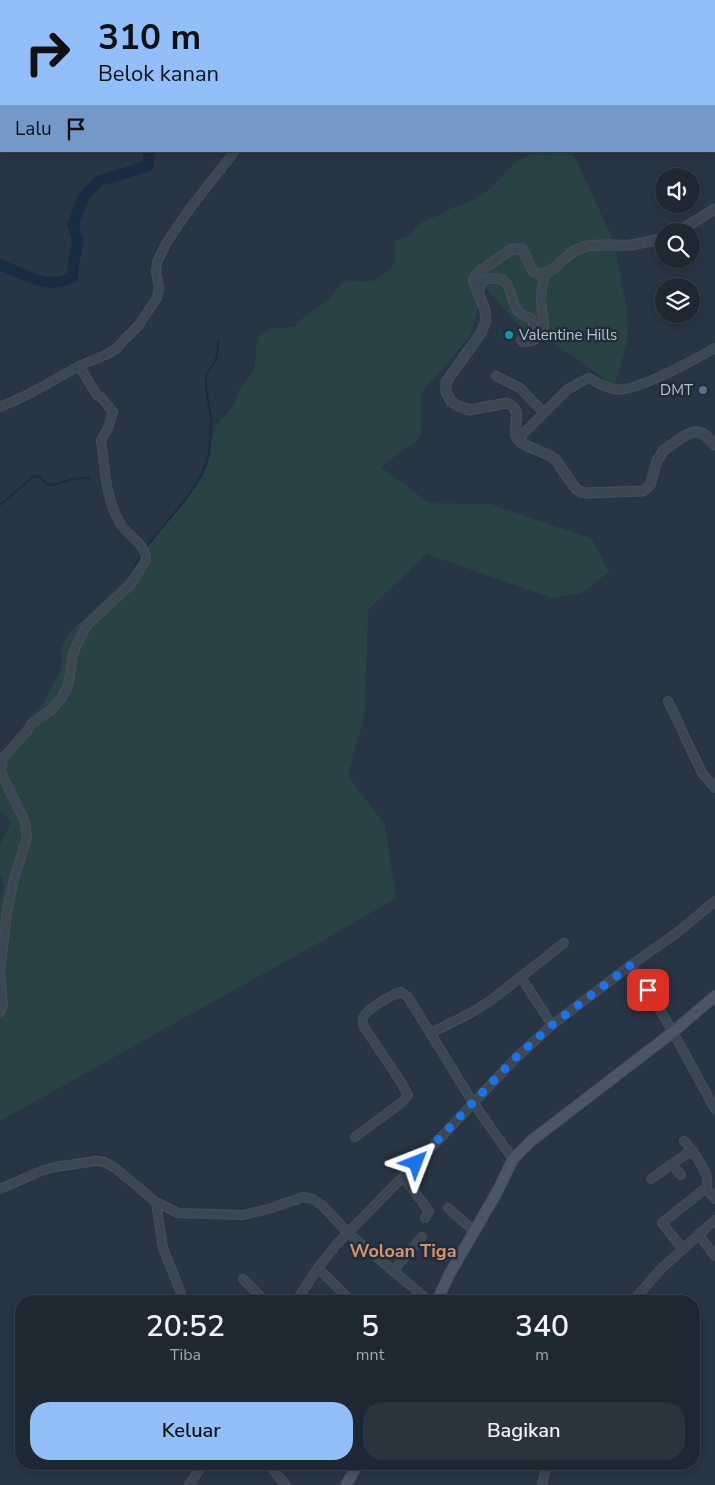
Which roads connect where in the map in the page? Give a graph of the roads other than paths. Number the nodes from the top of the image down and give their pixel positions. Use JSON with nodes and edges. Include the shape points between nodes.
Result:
{"nodes":[{"id":1,"x":234,"y":152,"type":"edge"},
{"id":2,"x":715,"y":209,"type":"edge"},
{"id":3,"x":692,"y":223,"type":"edge"},
{"id":4,"x":655,"y":240,"type":"edge"},
{"id":5,"x":546,"y":273,"type":"junction"},
{"id":6,"x":478,"y":292,"type":"junction"},
{"id":7,"x":715,"y":348,"type":"edge"},
{"id":8,"x":79,"y":366,"type":"junction"},
{"id":9,"x":496,"y":376,"type":"dead end"},
{"id":10,"x":0,"y":407,"type":"edge"},
{"id":11,"x":545,"y":412,"type":"junction"},
{"id":12,"x":518,"y":439,"type":"junction"},
{"id":13,"x":715,"y":445,"type":"edge"},
{"id":14,"x":668,"y":702,"type":"dead end"},
{"id":15,"x":715,"y":788,"type":"edge"},
{"id":16,"x":715,"y":901,"type":"edge"},
{"id":17,"x":564,"y":943,"type":"dead end"},
{"id":18,"x":631,"y":965,"type":"junction"},
{"id":19,"x":521,"y":977,"type":"junction"},
{"id":20,"x":715,"y":996,"type":"edge"},
{"id":21,"x":0,"y":1012,"type":"edge"},
{"id":22,"x":552,"y":1025,"type":"junction"},
{"id":23,"x":673,"y":1032,"type":"junction"},
{"id":24,"x":431,"y":1033,"type":"junction"},
{"id":25,"x":474,"y":1104,"type":"junction"},
{"id":26,"x":715,"y":1109,"type":"edge"},
{"id":27,"x":355,"y":1137,"type":"dead end"},
{"id":28,"x":684,"y":1141,"type":"dead end"},
{"id":29,"x":692,"y":1150,"type":"junction"},
{"id":30,"x":513,"y":1159,"type":"junction"},
{"id":31,"x":672,"y":1164,"type":"junction"},
{"id":32,"x":682,"y":1175,"type":"dead end"},
{"id":33,"x":402,"y":1177,"type":"junction"},
{"id":34,"x":651,"y":1179,"type":"dead end"},
{"id":35,"x":706,"y":1188,"type":"junction"},
{"id":36,"x":0,"y":1189,"type":"edge"},
{"id":37,"x":715,"y":1199,"type":"edge"},
{"id":38,"x":156,"y":1202,"type":"junction"},
{"id":39,"x":448,"y":1208,"type":"dead end"},
{"id":40,"x":424,"y":1218,"type":"dead end"},
{"id":41,"x":715,"y":1220,"type":"edge"},
{"id":42,"x":474,"y":1231,"type":"junction"},
{"id":43,"x":348,"y":1233,"type":"junction"},
{"id":44,"x":698,"y":1234,"type":"junction"},
{"id":45,"x":422,"y":1237,"type":"dead end"},
{"id":46,"x":683,"y":1249,"type":"junction"},
{"id":47,"x":715,"y":1256,"type":"edge"},
{"id":48,"x":318,"y":1268,"type":"junction"},
{"id":49,"x":393,"y":1271,"type":"junction"},
{"id":50,"x":243,"y":1279,"type":"dead end"},
{"id":51,"x":182,"y":1295,"type":"edge"},
{"id":52,"x":259,"y":1295,"type":"edge"},
{"id":53,"x":300,"y":1295,"type":"edge"},
{"id":54,"x":345,"y":1295,"type":"edge"},
{"id":55,"x":422,"y":1295,"type":"edge"},
{"id":56,"x":440,"y":1295,"type":"edge"},
{"id":57,"x":637,"y":1295,"type":"edge"},
{"id":58,"x":199,"y":1470,"type":"edge"},
{"id":59,"x":273,"y":1470,"type":"edge"},
{"id":60,"x":355,"y":1470,"type":"edge"},
{"id":61,"x":546,"y":1470,"type":"edge"},
{"id":62,"x":190,"y":1485,"type":"edge"},
{"id":63,"x":286,"y":1485,"type":"edge"},
{"id":64,"x":346,"y":1485,"type":"edge"},
{"id":65,"x":542,"y":1485,"type":"edge"}],
"edges":[{"from":1,"to":8,"type":"street","via":[[191,206],[164,248],[157,262],[157,298],[138,326],[116,348]]},
{"from":2,"to":3,"type":"street"},
{"from":4,"to":5,"type":"street","via":[[581,248]]},
{"from":5,"to":6,"type":"street","via":[[536,273],[523,251],[512,249],[477,274],[474,282]]},
{"from":5,"to":6,"type":"street","via":[[541,297],[544,329],[538,338],[529,342],[521,340],[534,323],[517,310],[505,282],[491,278],[485,280]]},
{"from":6,"to":12,"type":"street","via":[[485,310],[484,327],[449,376],[446,392],[456,405],[469,410],[507,403],[512,405],[517,413],[515,432]]},
{"from":7,"to":11,"type":"street","via":[[626,390],[614,390],[588,378],[568,388]]},
{"from":8,"to":10,"type":"street"},
{"from":8,"to":21,"type":"street","via":[[97,396],[113,412],[101,440],[109,500],[120,523],[142,546],[146,560],[130,585],[87,625],[72,658],[70,676],[62,697],[51,710],[31,724],[2,760],[3,777],[25,822],[26,837],[7,911],[0,973],[3,1006]]},
{"from":9,"to":11,"type":"street","via":[[520,388]]},
{"from":11,"to":12,"type":"street"},
{"from":12,"to":13,"type":"street","via":[[551,455],[576,489],[587,493],[643,491],[650,485],[664,450],[693,432],[705,435]]},
{"from":14,"to":15,"type":"street","via":[[702,773]]},
{"from":16,"to":18,"type":"street"},
{"from":17,"to":19,"type":"street"},
{"from":18,"to":22,"type":"street"},
{"from":18,"to":23,"type":"street"},
{"from":19,"to":22,"type":"street"},
{"from":19,"to":24,"type":"street","via":[[476,1010]]},
{"from":20,"to":23,"type":"main road"},
{"from":22,"to":25,"type":"street","via":[[514,1059]]},
{"from":23,"to":26,"type":"street"},
{"from":23,"to":30,"type":"main road","via":[[531,1141]]},
{"from":24,"to":25,"type":"street"},
{"from":24,"to":27,"type":"street","via":[[408,997],[401,992],[388,997],[365,1015],[362,1020],[364,1027],[408,1095]]},
{"from":25,"to":30,"type":"street"},
{"from":25,"to":33,"type":"street"},
{"from":28,"to":29,"type":"street"},
{"from":29,"to":31,"type":"street"},
{"from":29,"to":35,"type":"street","via":[[707,1177]]},
{"from":30,"to":42,"type":"main road"},
{"from":31,"to":32,"type":"street"},
{"from":31,"to":34,"type":"street"},
{"from":33,"to":40,"type":"street","via":[[429,1211]]},
{"from":33,"to":43,"type":"street"},
{"from":35,"to":37,"type":"street"},
{"from":35,"to":46,"type":"street","via":[[662,1222]]},
{"from":36,"to":38,"type":"street","via":[[41,1171],[96,1161],[114,1167]]},
{"from":38,"to":43,"type":"street","via":[[178,1213],[243,1215],[307,1198],[323,1206]]},
{"from":38,"to":51,"type":"street","via":[[163,1248]]},
{"from":39,"to":42,"type":"street"},
{"from":41,"to":44,"type":"street"},
{"from":42,"to":56,"type":"main road"},
{"from":43,"to":48,"type":"street"},
{"from":43,"to":49,"type":"street"},
{"from":44,"to":46,"type":"street"},
{"from":44,"to":47,"type":"street"},
{"from":45,"to":49,"type":"street"},
{"from":46,"to":57,"type":"street"},
{"from":48,"to":53,"type":"street"},
{"from":48,"to":54,"type":"street"},
{"from":49,"to":55,"type":"street"},
{"from":50,"to":52,"type":"street"},
{"from":58,"to":62,"type":"street"},
{"from":59,"to":63,"type":"street"},
{"from":60,"to":64,"type":"main road"},
{"from":61,"to":65,"type":"street"}]}
